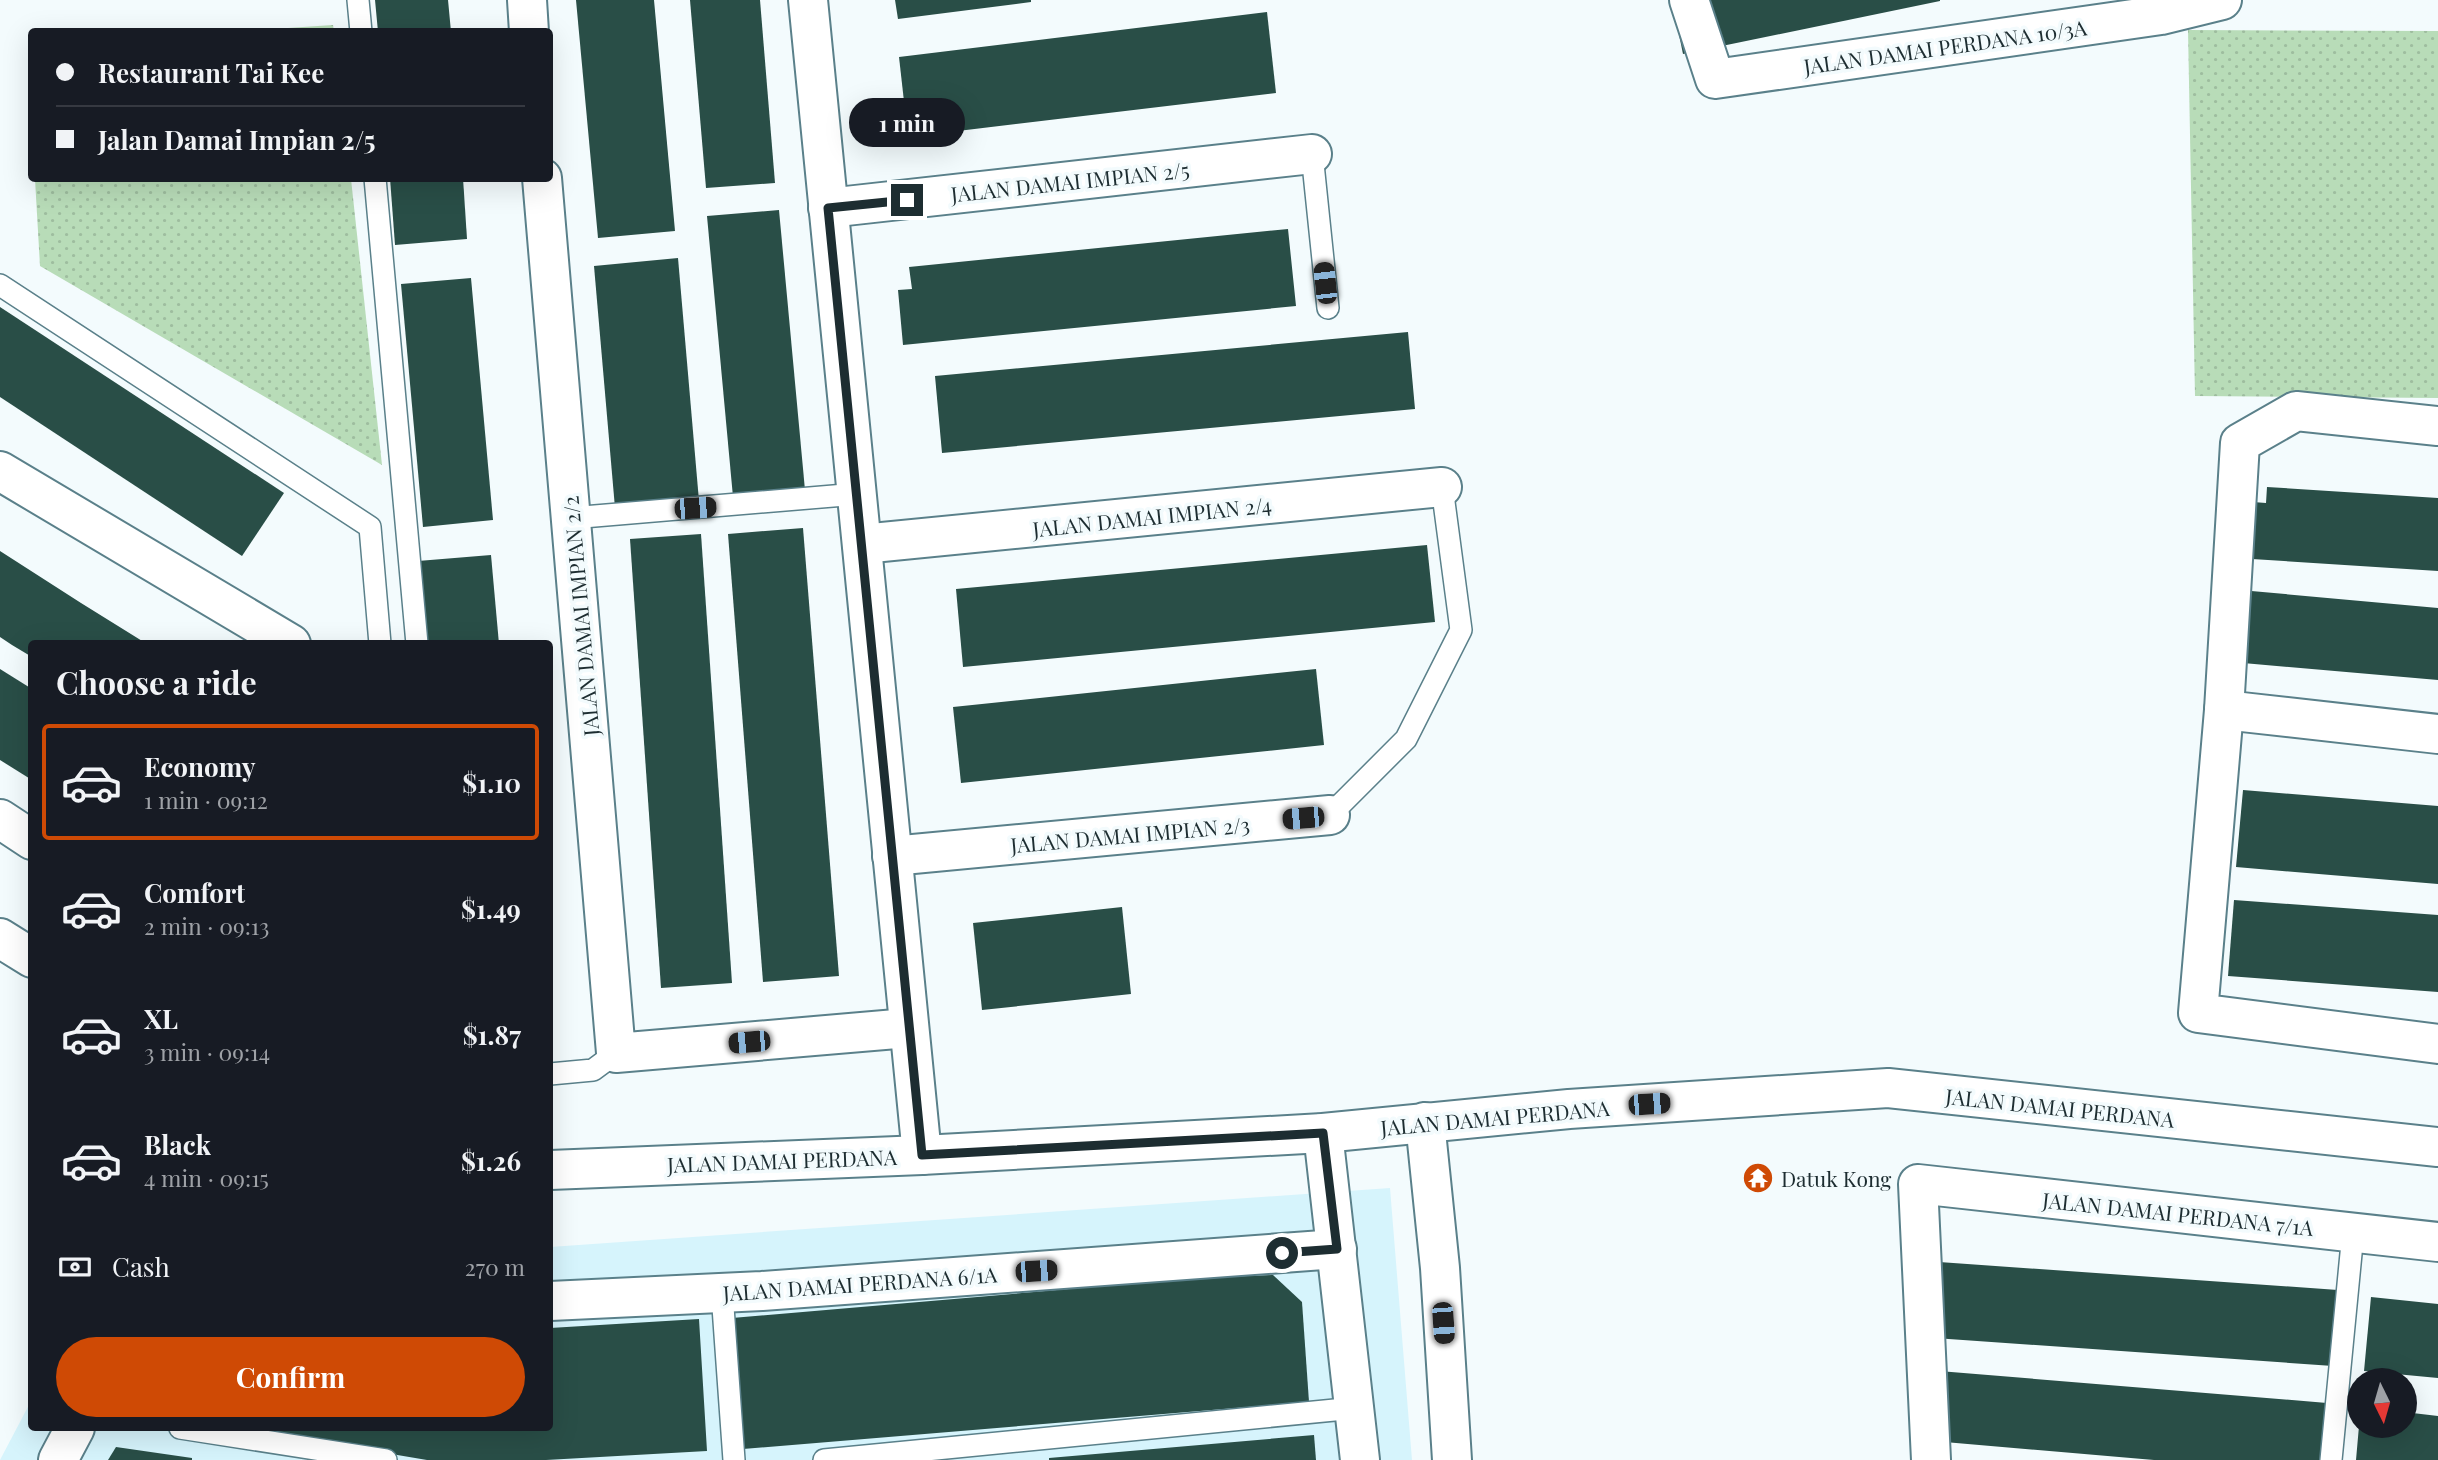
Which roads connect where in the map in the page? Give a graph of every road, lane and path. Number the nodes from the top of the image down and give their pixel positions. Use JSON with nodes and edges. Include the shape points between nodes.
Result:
{"nodes":[{"id":1,"x":358,"y":0,"type":"edge"},
{"id":2,"x":527,"y":0,"type":"edge"},
{"id":3,"x":808,"y":0,"type":"edge"},
{"id":4,"x":1689,"y":0,"type":"edge"},
{"id":5,"x":2219,"y":1,"type":"edge"},
{"id":6,"x":2165,"y":9,"type":"edge"},
{"id":7,"x":361,"y":28,"type":"edge"},
{"id":8,"x":529,"y":28,"type":"edge"},
{"id":9,"x":1312,"y":154,"type":"joint"},
{"id":10,"x":374,"y":182,"type":"edge"},
{"id":11,"x":542,"y":182,"type":"edge"},
{"id":12,"x":828,"y":208,"type":"junction"},
{"id":13,"x":0,"y":285,"type":"edge"},
{"id":14,"x":1328,"y":308,"type":"dead end"},
{"id":15,"x":2438,"y":426,"type":"edge"},
{"id":16,"x":0,"y":471,"type":"edge"},
{"id":17,"x":1442,"y":487,"type":"joint"},
{"id":18,"x":857,"y":494,"type":"junction"},
{"id":19,"x":571,"y":518,"type":"junction"},
{"id":20,"x":862,"y":544,"type":"junction"},
{"id":21,"x":284,"y":640,"type":"edge"},
{"id":22,"x":380,"y":640,"type":"edge"},
{"id":23,"x":416,"y":640,"type":"edge"},
{"id":24,"x":2224,"y":710,"type":"junction"},
{"id":25,"x":2438,"y":734,"type":"edge"},
{"id":26,"x":1330,"y":816,"type":"joint"},
{"id":27,"x":0,"y":819,"type":"edge"},
{"id":28,"x":28,"y":837,"type":"edge"},
{"id":29,"x":892,"y":856,"type":"junction"},
{"id":30,"x":0,"y":937,"type":"edge"},
{"id":31,"x":28,"y":955,"type":"edge"},
{"id":32,"x":908,"y":1028,"type":"junction"},
{"id":33,"x":2438,"y":1044,"type":"edge"},
{"id":34,"x":616,"y":1053,"type":"junction"},
{"id":35,"x":553,"y":1074,"type":"edge"},
{"id":36,"x":1425,"y":1122,"type":"junction"},
{"id":37,"x":1323,"y":1133,"type":"junction"},
{"id":38,"x":2438,"y":1146,"type":"edge"},
{"id":39,"x":922,"y":1155,"type":"junction"},
{"id":40,"x":553,"y":1170,"type":"edge"},
{"id":41,"x":2353,"y":1233,"type":"junction"},
{"id":42,"x":2438,"y":1242,"type":"edge"},
{"id":43,"x":1337,"y":1249,"type":"junction"},
{"id":44,"x":722,"y":1293,"type":"junction"},
{"id":45,"x":553,"y":1301,"type":"edge"},
{"id":46,"x":1355,"y":1408,"type":"junction"},
{"id":47,"x":73,"y":1431,"type":"edge"},
{"id":48,"x":199,"y":1431,"type":"edge"},
{"id":49,"x":58,"y":1460,"type":"edge"},
{"id":50,"x":386,"y":1460,"type":"edge"},
{"id":51,"x":734,"y":1460,"type":"edge"},
{"id":52,"x":824,"y":1460,"type":"edge"},
{"id":53,"x":1360,"y":1460,"type":"edge"},
{"id":54,"x":1452,"y":1460,"type":"edge"},
{"id":55,"x":1931,"y":1460,"type":"edge"},
{"id":56,"x":2331,"y":1460,"type":"edge"}],
"edges":[{"from":1,"to":7,"type":"lane"},
{"from":2,"to":8,"type":"street"},
{"from":3,"to":12,"type":"street"},
{"from":4,"to":6,"type":"street","name":"JALAN DAMAI PERDANA 10/3A","via":[[1715,79]]},
{"from":5,"to":6,"type":"street","name":"JALAN DAMAI PERDANA 10/3A"},
{"from":9,"to":12,"type":"street","name":"JALAN DAMAI IMPIAN 2/5"},
{"from":9,"to":14,"type":"lane"},
{"from":10,"to":23,"type":"lane"},
{"from":11,"to":19,"type":"street","name":"JALAN DAMAI IMPIAN 2/2"},
{"from":12,"to":18,"type":"street"},
{"from":13,"to":22,"type":"lane","via":[[370,527]]},
{"from":15,"to":24,"type":"street","via":[[2296,411],[2240,443]]},
{"from":16,"to":21,"type":"street"},
{"from":17,"to":20,"type":"street","name":"JALAN DAMAI IMPIAN 2/4"},
{"from":17,"to":26,"type":"lane","name":"JALAN DAMAI IMPIAN 2/3","via":[[1461,629],[1406,739]]},
{"from":18,"to":19,"type":"lane"},
{"from":18,"to":20,"type":"street"},
{"from":19,"to":34,"type":"street","name":"JALAN DAMAI IMPIAN 2/2"},
{"from":20,"to":29,"type":"street"},
{"from":24,"to":25,"type":"street"},
{"from":24,"to":33,"type":"street","via":[[2198,1013]]},
{"from":26,"to":29,"type":"street","name":"JALAN DAMAI IMPIAN 2/3"},
{"from":27,"to":28,"type":"street"},
{"from":29,"to":32,"type":"street"},
{"from":30,"to":31,"type":"street"},
{"from":32,"to":34,"type":"street"},
{"from":32,"to":39,"type":"street"},
{"from":34,"to":35,"type":"lane","via":[[593,1070]]},
{"from":36,"to":37,"type":"street","name":"JALAN DAMAI PERDANA"},
{"from":36,"to":38,"type":"street","name":"JALAN DAMAI PERDANA","via":[[1888,1088]]},
{"from":36,"to":54,"type":"street"},
{"from":37,"to":39,"type":"street","name":"JALAN DAMAI PERDANA"},
{"from":37,"to":43,"type":"street"},
{"from":39,"to":40,"type":"street","name":"JALAN DAMAI PERDANA"},
{"from":41,"to":42,"type":"street","name":"JALAN DAMAI PERDANA 7/1A"},
{"from":41,"to":55,"type":"street","name":"JALAN DAMAI PERDANA 7/1A","via":[[1918,1184]]},
{"from":41,"to":56,"type":"lane"},
{"from":43,"to":44,"type":"street","name":"JALAN DAMAI PERDANA 6/1A"},
{"from":43,"to":46,"type":"street"},
{"from":44,"to":45,"type":"street","name":"JALAN DAMAI PERDANA 6/1A"},
{"from":44,"to":51,"type":"lane"},
{"from":46,"to":52,"type":"lane"},
{"from":46,"to":53,"type":"street"},
{"from":47,"to":49,"type":"street"},
{"from":48,"to":50,"type":"lane"}]}
